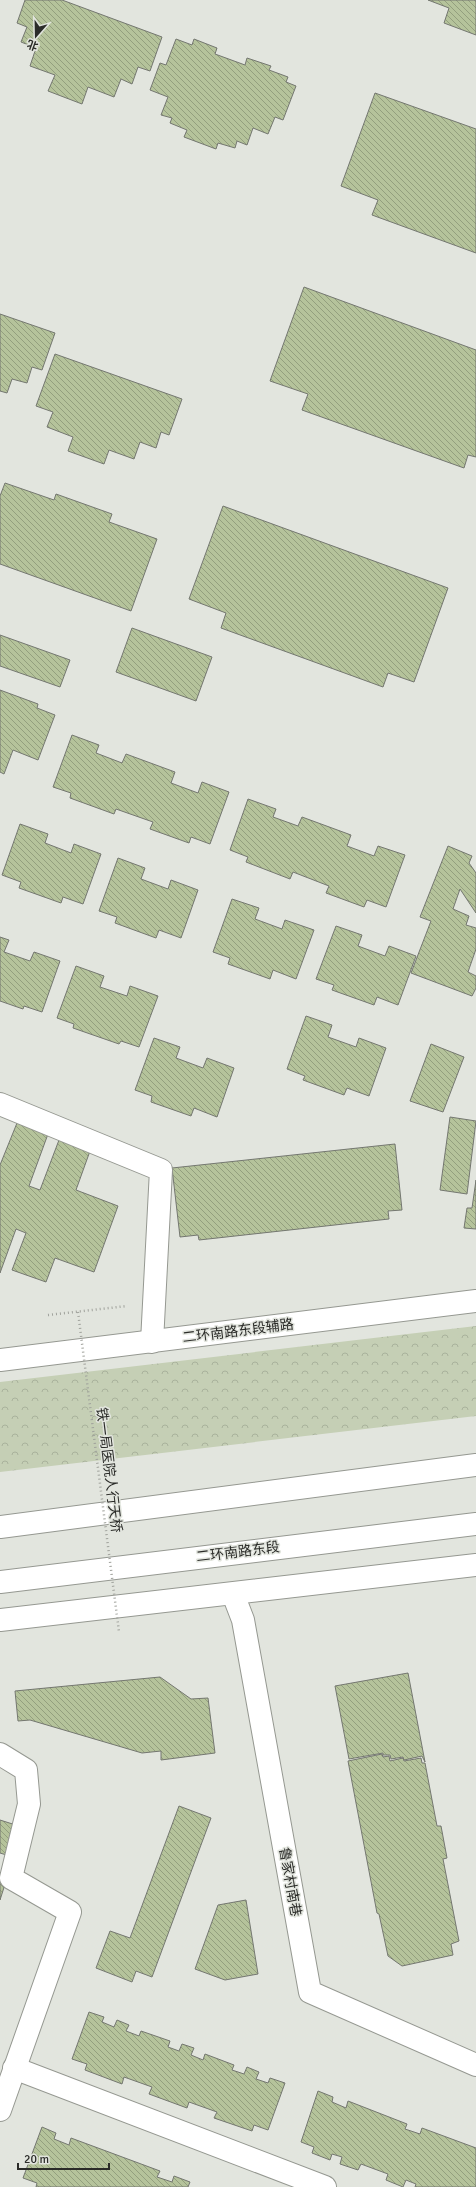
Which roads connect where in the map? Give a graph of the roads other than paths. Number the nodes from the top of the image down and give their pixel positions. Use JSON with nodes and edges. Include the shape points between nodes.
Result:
{"nodes":[{"id":1,"x":0,"y":1104,"type":"edge"},
{"id":2,"x":476,"y":1301,"type":"edge"},
{"id":3,"x":152,"y":1342,"type":"junction"},
{"id":4,"x":0,"y":1360,"type":"edge"},
{"id":5,"x":476,"y":1465,"type":"edge"},
{"id":6,"x":476,"y":1524,"type":"edge"},
{"id":7,"x":0,"y":1527,"type":"edge"},
{"id":8,"x":476,"y":1565,"type":"edge"},
{"id":9,"x":0,"y":1582,"type":"edge"},
{"id":10,"x":233,"y":1594,"type":"junction"},
{"id":11,"x":0,"y":1620,"type":"edge"},
{"id":12,"x":0,"y":1754,"type":"edge"},
{"id":13,"x":476,"y":2065,"type":"edge"},
{"id":14,"x":14,"y":2068,"type":"junction"},
{"id":15,"x":0,"y":2110,"type":"edge"},
{"id":16,"x":325,"y":2187,"type":"edge"}],
"edges":[{"from":1,"to":3,"type":"main road","via":[[161,1170]]},
{"from":2,"to":3,"type":"main road","name":"二环南路东段辅路"},
{"from":3,"to":4,"type":"main road","name":"二环南路东段辅路"},
{"from":5,"to":7,"type":"main road"},
{"from":6,"to":9,"type":"main road","name":"二环南路东段"},
{"from":8,"to":10,"type":"main road"},
{"from":10,"to":11,"type":"main road"},
{"from":10,"to":13,"type":"main road","name":"鲁家村南巷","via":[[243,1620],[310,1992]]},
{"from":12,"to":14,"type":"main road","via":[[26,1770],[29,1804],[11,1878],[70,1912]]},
{"from":14,"to":15,"type":"main road"},
{"from":14,"to":16,"type":"main road"}]}
